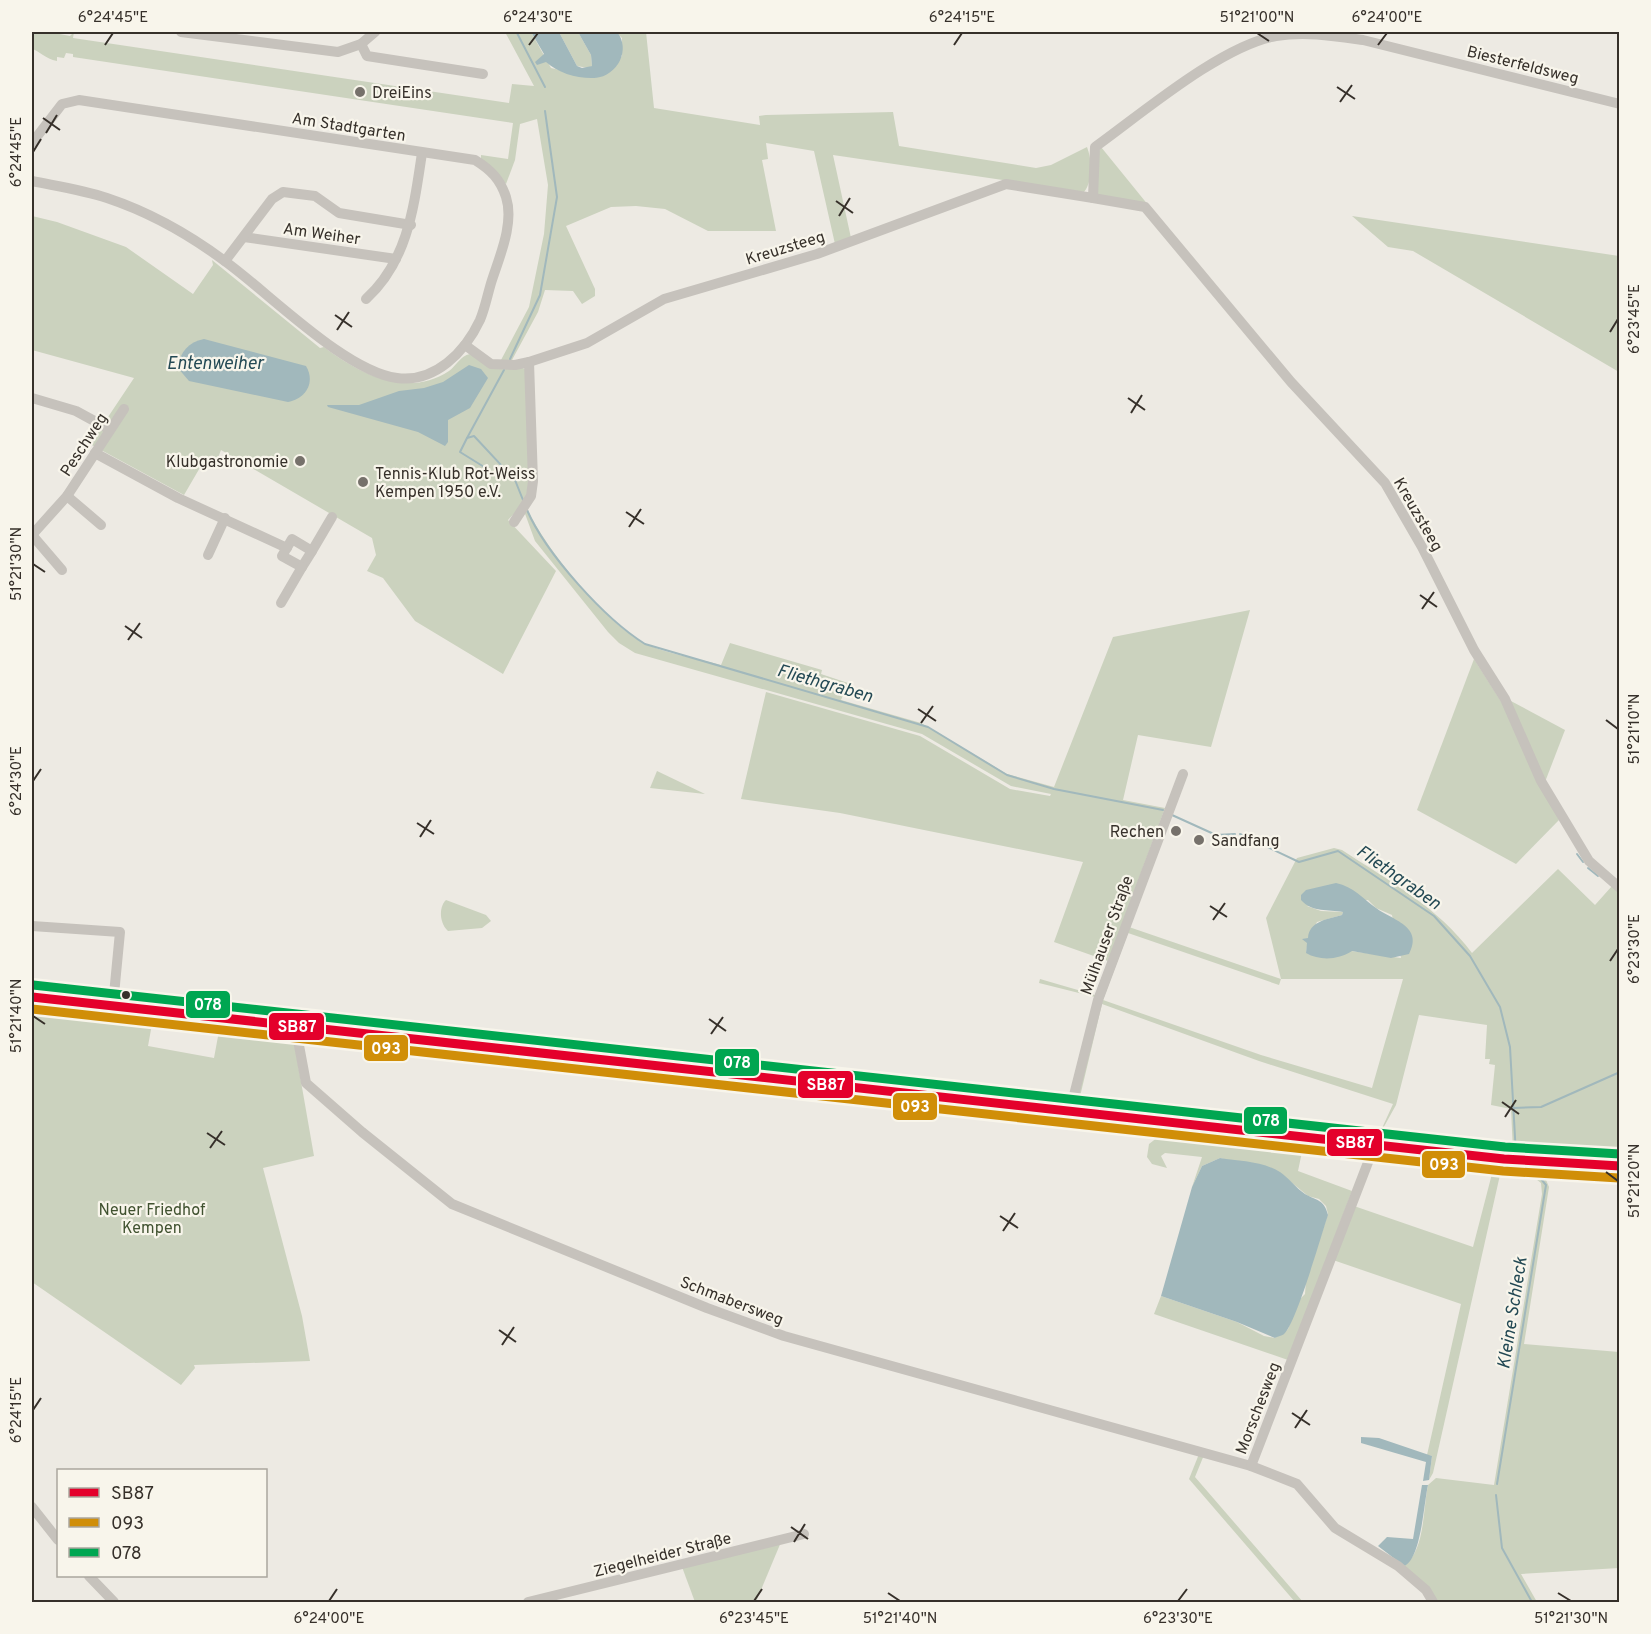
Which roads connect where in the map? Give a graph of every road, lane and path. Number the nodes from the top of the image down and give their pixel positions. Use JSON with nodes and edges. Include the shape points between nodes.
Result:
{"nodes":[{"id":1,"x":181,"y":32,"type":"edge"},
{"id":2,"x":375,"y":32,"type":"edge"},
{"id":3,"x":361,"y":44,"type":"junction"},
{"id":4,"x":483,"y":74,"type":"dead end"},
{"id":5,"x":1620,"y":104,"type":"edge"},
{"id":6,"x":32,"y":143,"type":"edge"},
{"id":7,"x":422,"y":153,"type":"junction"},
{"id":8,"x":32,"y":181,"type":"edge"},
{"id":9,"x":1093,"y":198,"type":"junction"},
{"id":10,"x":411,"y":225,"type":"junction"},
{"id":11,"x":244,"y":237,"type":"junction"},
{"id":12,"x":396,"y":259,"type":"junction"},
{"id":13,"x":225,"y":261,"type":"junction"},
{"id":14,"x":366,"y":299,"type":"dead end"},
{"id":15,"x":465,"y":345,"type":"junction"},
{"id":16,"x":529,"y":362,"type":"junction"},
{"id":17,"x":32,"y":398,"type":"edge"},
{"id":18,"x":124,"y":409,"type":"dead end"},
{"id":19,"x":110,"y":429,"type":"junction"},
{"id":20,"x":95,"y":453,"type":"junction"},
{"id":21,"x":67,"y":496,"type":"junction"},
{"id":22,"x":332,"y":517,"type":"dead end"},
{"id":23,"x":225,"y":518,"type":"junction"},
{"id":24,"x":514,"y":522,"type":"dead end"},
{"id":25,"x":101,"y":525,"type":"dead end"},
{"id":26,"x":32,"y":535,"type":"edge"},
{"id":27,"x":287,"y":548,"type":"junction"},
{"id":28,"x":312,"y":551,"type":"junction"},
{"id":29,"x":208,"y":555,"type":"dead end"},
{"id":30,"x":302,"y":567,"type":"junction"},
{"id":31,"x":62,"y":570,"type":"dead end"},
{"id":32,"x":281,"y":603,"type":"dead end"},
{"id":33,"x":1183,"y":774,"type":"dead end"},
{"id":34,"x":1620,"y":888,"type":"edge"},
{"id":35,"x":32,"y":926,"type":"edge"},
{"id":36,"x":32,"y":997,"type":"edge"},
{"id":37,"x":113,"y":1005,"type":"junction"},
{"id":38,"x":295,"y":1024,"type":"junction"},
{"id":39,"x":1070,"y":1111,"type":"junction"},
{"id":40,"x":1377,"y":1145,"type":"junction"},
{"id":41,"x":1620,"y":1166,"type":"edge"},
{"id":42,"x":1251,"y":1466,"type":"junction"},
{"id":43,"x":32,"y":1507,"type":"edge"},
{"id":44,"x":804,"y":1534,"type":"dead end"},
{"id":45,"x":57,"y":1539,"type":"edge"},
{"id":46,"x":91,"y":1577,"type":"edge"},
{"id":47,"x":114,"y":1602,"type":"edge"},
{"id":48,"x":528,"y":1602,"type":"edge"},
{"id":49,"x":1433,"y":1602,"type":"edge"}],
"edges":[{"from":1,"to":3,"type":"street","via":[[338,52]]},
{"from":2,"to":3,"type":"street"},
{"from":3,"to":4,"type":"street","via":[[367,56]]},
{"from":5,"to":9,"type":"street","name":"Biesterfeldsweg","via":[[1363,40],[1328,35],[1277,36],[1226,55],[1095,147]]},
{"from":6,"to":7,"type":"street","name":"Am Stadtgarten","via":[[63,104],[79,100]]},
{"from":7,"to":10,"type":"street"},
{"from":7,"to":15,"type":"street","name":"Am Stadtgarten","via":[[475,160],[494,172],[507,199],[506,235],[480,319]]},
{"from":8,"to":13,"type":"street","name":"Am Stadtgarten","via":[[106,197],[166,223]]},
{"from":9,"to":16,"type":"street","name":"Kreuzsteeg","via":[[1006,184],[817,254],[664,299],[586,343]]},
{"from":9,"to":34,"type":"street","name":"Kreuzsteeg","via":[[1145,207],[1291,382],[1385,483],[1474,650],[1505,699],[1541,781],[1589,861]]},
{"from":10,"to":11,"type":"street","name":"Am Weiher","via":[[339,213],[315,196],[283,192],[272,199]]},
{"from":10,"to":12,"type":"street"},
{"from":11,"to":12,"type":"street","name":"Am Weiher"},
{"from":11,"to":13,"type":"street"},
{"from":12,"to":14,"type":"street","via":[[380,287]]},
{"from":13,"to":15,"type":"street","name":"Am Stadtgarten","via":[[342,354],[375,372],[397,378],[425,375],[450,362]]},
{"from":15,"to":16,"type":"street","name":"Kreuzsteeg","via":[[491,364]]},
{"from":16,"to":24,"type":"street","via":[[533,481],[531,496]]},
{"from":17,"to":19,"type":"street","via":[[76,411]]},
{"from":18,"to":19,"type":"street","name":"Peschweg"},
{"from":19,"to":20,"type":"street","name":"Peschweg"},
{"from":20,"to":21,"type":"street","name":"Peschweg"},
{"from":20,"to":23,"type":"street","via":[[178,498]]},
{"from":21,"to":25,"type":"street","name":"Peschweg"},
{"from":21,"to":26,"type":"street","name":"Peschweg"},
{"from":22,"to":28,"type":"street"},
{"from":23,"to":27,"type":"street"},
{"from":23,"to":29,"type":"street"},
{"from":26,"to":31,"type":"street","name":"Peschweg"},
{"from":27,"to":28,"type":"street","via":[[292,539]]},
{"from":27,"to":30,"type":"street","via":[[282,556]]},
{"from":28,"to":30,"type":"street"},
{"from":30,"to":32,"type":"street"},
{"from":33,"to":39,"type":"street","name":"Mülhauser Straße","via":[[1098,1000]]},
{"from":35,"to":37,"type":"street","via":[[120,932]]},
{"from":36,"to":37,"type":"street"},
{"from":37,"to":38,"type":"street"},
{"from":38,"to":39,"type":"street"},
{"from":38,"to":42,"type":"street","name":"Schmabersweg","via":[[306,1083],[452,1204],[784,1336]]},
{"from":39,"to":40,"type":"street"},
{"from":40,"to":41,"type":"street","via":[[1504,1159]]},
{"from":40,"to":42,"type":"street","name":"Morschesweg"},
{"from":42,"to":49,"type":"street","name":"Morschesweg","via":[[1297,1484],[1335,1528],[1398,1566],[1426,1590]]},
{"from":43,"to":45,"type":"street"},
{"from":44,"to":48,"type":"street","name":"Ziegelheider Straße"},
{"from":46,"to":47,"type":"street"}]}
